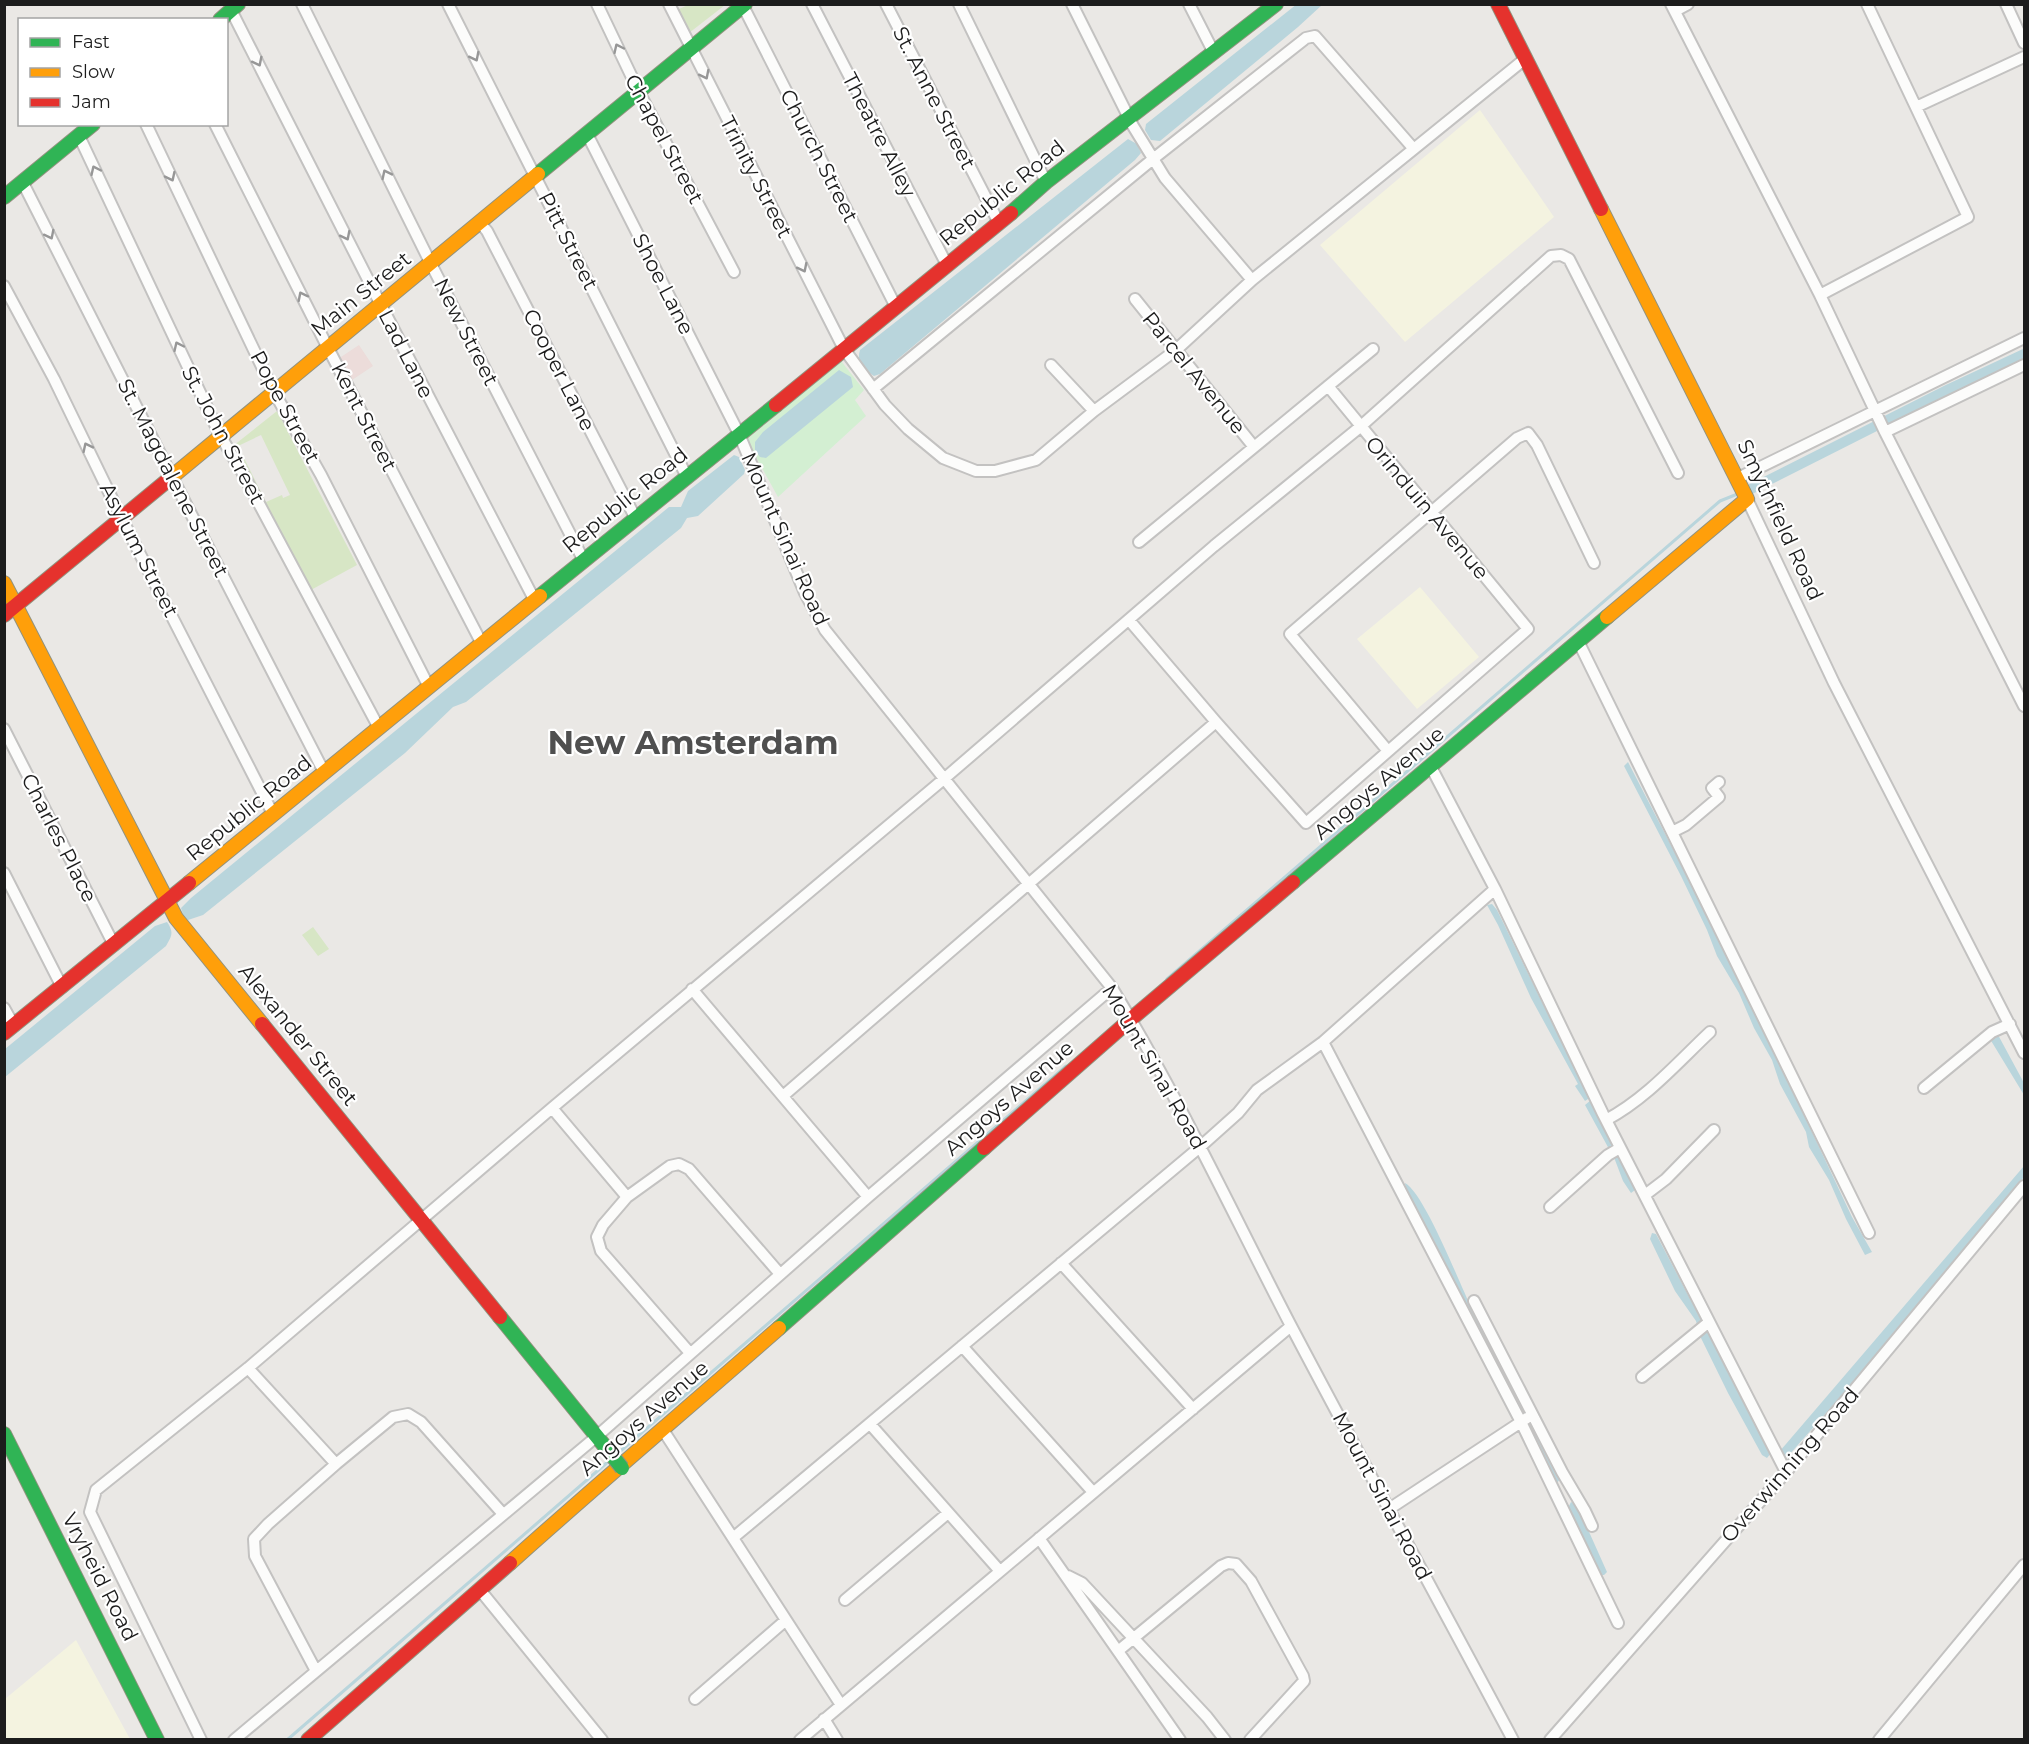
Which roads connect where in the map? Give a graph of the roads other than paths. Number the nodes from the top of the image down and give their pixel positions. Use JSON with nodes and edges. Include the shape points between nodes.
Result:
{"nodes":[{"id":1,"x":302,"y":4,"type":"edge"},
{"id":2,"x":448,"y":4,"type":"edge"},
{"id":3,"x":597,"y":4,"type":"edge"},
{"id":4,"x":669,"y":4,"type":"edge"},
{"id":5,"x":812,"y":4,"type":"edge"},
{"id":6,"x":886,"y":4,"type":"edge"},
{"id":7,"x":959,"y":4,"type":"edge"},
{"id":8,"x":1072,"y":4,"type":"edge"},
{"id":9,"x":1189,"y":4,"type":"edge"},
{"id":10,"x":1276,"y":4,"type":"edge"},
{"id":11,"x":1498,"y":4,"type":"edge"},
{"id":12,"x":1688,"y":4,"type":"edge"},
{"id":13,"x":1867,"y":4,"type":"edge"},
{"id":14,"x":2006,"y":4,"type":"edge"},
{"id":15,"x":743,"y":5,"type":"edge"},
{"id":16,"x":235,"y":7,"type":"edge"},
{"id":17,"x":1673,"y":8,"type":"edge"},
{"id":18,"x":1258,"y":10,"type":"edge"},
{"id":19,"x":222,"y":18,"type":"edge"},
{"id":20,"x":2025,"y":43,"type":"edge"},
{"id":21,"x":691,"y":49,"type":"junction"},
{"id":22,"x":1214,"y":53,"type":"junction"},
{"id":23,"x":2025,"y":57,"type":"edge"},
{"id":24,"x":1525,"y":59,"type":"junction"},
{"id":25,"x":639,"y":92,"type":"junction"},
{"id":26,"x":1916,"y":107,"type":"junction"},
{"id":27,"x":1130,"y":117,"type":"junction"},
{"id":28,"x":91,"y":126,"type":"edge"},
{"id":29,"x":147,"y":126,"type":"edge"},
{"id":30,"x":216,"y":126,"type":"edge"},
{"id":31,"x":587,"y":135,"type":"junction"},
{"id":32,"x":79,"y":136,"type":"junction"},
{"id":33,"x":1413,"y":148,"type":"junction"},
{"id":34,"x":1153,"y":159,"type":"junction"},
{"id":35,"x":536,"y":177,"type":"junction"},
{"id":36,"x":1046,"y":182,"type":"junction"},
{"id":37,"x":23,"y":183,"type":"junction"},
{"id":38,"x":4,"y":197,"type":"edge"},
{"id":39,"x":480,"y":223,"type":"junction"},
{"id":40,"x":999,"y":223,"type":"junction"},
{"id":41,"x":431,"y":264,"type":"junction"},
{"id":42,"x":947,"y":265,"type":"junction"},
{"id":43,"x":734,"y":272,"type":"dead end"},
{"id":44,"x":1252,"y":280,"type":"junction"},
{"id":45,"x":4,"y":286,"type":"edge"},
{"id":46,"x":1820,"y":295,"type":"junction"},
{"id":47,"x":1135,"y":299,"type":"dead end"},
{"id":48,"x":381,"y":305,"type":"junction"},
{"id":49,"x":896,"y":307,"type":"junction"},
{"id":50,"x":2025,"y":338,"type":"edge"},
{"id":51,"x":328,"y":348,"type":"junction"},
{"id":52,"x":844,"y":349,"type":"junction"},
{"id":53,"x":1373,"y":349,"type":"dead end"},
{"id":54,"x":1176,"y":350,"type":"junction"},
{"id":55,"x":1051,"y":365,"type":"dead end"},
{"id":56,"x":2025,"y":365,"type":"edge"},
{"id":57,"x":1328,"y":386,"type":"junction"},
{"id":58,"x":873,"y":389,"type":"junction"},
{"id":59,"x":274,"y":392,"type":"junction"},
{"id":60,"x":1094,"y":411,"type":"junction"},
{"id":61,"x":1876,"y":411,"type":"junction"},
{"id":62,"x":1360,"y":427,"type":"junction"},
{"id":63,"x":1885,"y":432,"type":"junction"},
{"id":64,"x":739,"y":434,"type":"junction"},
{"id":65,"x":221,"y":437,"type":"junction"},
{"id":66,"x":1254,"y":447,"type":"junction"},
{"id":67,"x":1678,"y":473,"type":"dead end"},
{"id":68,"x":172,"y":477,"type":"junction"},
{"id":69,"x":687,"y":477,"type":"junction"},
{"id":70,"x":1738,"y":478,"type":"junction"},
{"id":71,"x":1747,"y":499,"type":"junction"},
{"id":72,"x":1430,"y":512,"type":"junction"},
{"id":73,"x":122,"y":519,"type":"junction"},
{"id":74,"x":636,"y":519,"type":"junction"},
{"id":75,"x":1139,"y":542,"type":"dead end"},
{"id":76,"x":584,"y":561,"type":"junction"},
{"id":77,"x":1594,"y":563,"type":"dead end"},
{"id":78,"x":4,"y":583,"type":"edge"},
{"id":79,"x":535,"y":601,"type":"junction"},
{"id":80,"x":16,"y":606,"type":"junction"},
{"id":81,"x":4,"y":615,"type":"edge"},
{"id":82,"x":1129,"y":621,"type":"junction"},
{"id":83,"x":1578,"y":641,"type":"junction"},
{"id":84,"x":482,"y":644,"type":"junction"},
{"id":85,"x":429,"y":687,"type":"junction"},
{"id":86,"x":2025,"y":706,"type":"edge"},
{"id":87,"x":1216,"y":722,"type":"junction"},
{"id":88,"x":379,"y":728,"type":"junction"},
{"id":89,"x":4,"y":729,"type":"edge"},
{"id":90,"x":1388,"y":751,"type":"junction"},
{"id":91,"x":1431,"y":767,"type":"junction"},
{"id":92,"x":324,"y":772,"type":"junction"},
{"id":93,"x":945,"y":778,"type":"junction"},
{"id":94,"x":1719,"y":782,"type":"dead end"},
{"id":95,"x":273,"y":814,"type":"junction"},
{"id":96,"x":1672,"y":832,"type":"junction"},
{"id":97,"x":4,"y":873,"type":"edge"},
{"id":98,"x":1029,"y":885,"type":"junction"},
{"id":99,"x":1495,"y":889,"type":"junction"},
{"id":100,"x":167,"y":902,"type":"junction"},
{"id":101,"x":114,"y":945,"type":"junction"},
{"id":102,"x":62,"y":987,"type":"junction"},
{"id":103,"x":1112,"y":988,"type":"junction"},
{"id":104,"x":692,"y":989,"type":"junction"},
{"id":105,"x":4,"y":1008,"type":"edge"},
{"id":106,"x":1129,"y":1017,"type":"junction"},
{"id":107,"x":2010,"y":1024,"type":"junction"},
{"id":108,"x":9,"y":1029,"type":"edge"},
{"id":109,"x":1710,"y":1032,"type":"dead end"},
{"id":110,"x":1323,"y":1042,"type":"junction"},
{"id":111,"x":2025,"y":1053,"type":"edge"},
{"id":112,"x":1924,"y":1088,"type":"dead end"},
{"id":113,"x":783,"y":1096,"type":"junction"},
{"id":114,"x":552,"y":1108,"type":"junction"},
{"id":115,"x":1606,"y":1120,"type":"junction"},
{"id":116,"x":1714,"y":1130,"type":"dead end"},
{"id":117,"x":1200,"y":1147,"type":"junction"},
{"id":118,"x":1619,"y":1148,"type":"junction"},
{"id":119,"x":2025,"y":1186,"type":"edge"},
{"id":120,"x":1645,"y":1195,"type":"junction"},
{"id":121,"x":627,"y":1197,"type":"junction"},
{"id":122,"x":868,"y":1197,"type":"junction"},
{"id":123,"x":1550,"y":1207,"type":"dead end"},
{"id":124,"x":422,"y":1221,"type":"junction"},
{"id":125,"x":1869,"y":1233,"type":"dead end"},
{"id":126,"x":1061,"y":1263,"type":"junction"},
{"id":127,"x":780,"y":1274,"type":"junction"},
{"id":128,"x":1474,"y":1301,"type":"dead end"},
{"id":129,"x":1709,"y":1322,"type":"junction"},
{"id":130,"x":1291,"y":1326,"type":"junction"},
{"id":131,"x":962,"y":1346,"type":"junction"},
{"id":132,"x":690,"y":1353,"type":"junction"},
{"id":133,"x":248,"y":1368,"type":"junction"},
{"id":134,"x":1642,"y":1377,"type":"dead end"},
{"id":135,"x":1192,"y":1409,"type":"junction"},
{"id":136,"x":1532,"y":1415,"type":"junction"},
{"id":137,"x":1521,"y":1422,"type":"junction"},
{"id":138,"x":870,"y":1424,"type":"junction"},
{"id":139,"x":663,"y":1430,"type":"junction"},
{"id":140,"x":4,"y":1434,"type":"edge"},
{"id":141,"x":596,"y":1437,"type":"junction"},
{"id":142,"x":336,"y":1464,"type":"junction"},
{"id":143,"x":620,"y":1467,"type":"junction"},
{"id":144,"x":1786,"y":1472,"type":"junction"},
{"id":145,"x":1093,"y":1492,"type":"junction"},
{"id":146,"x":1389,"y":1509,"type":"junction"},
{"id":147,"x":948,"y":1513,"type":"junction"},
{"id":148,"x":503,"y":1514,"type":"junction"},
{"id":149,"x":1592,"y":1526,"type":"dead end"},
{"id":150,"x":733,"y":1538,"type":"junction"},
{"id":151,"x":1039,"y":1538,"type":"junction"},
{"id":152,"x":2025,"y":1565,"type":"edge"},
{"id":153,"x":999,"y":1570,"type":"junction"},
{"id":154,"x":1065,"y":1575,"type":"junction"},
{"id":155,"x":480,"y":1590,"type":"junction"},
{"id":156,"x":845,"y":1600,"type":"dead end"},
{"id":157,"x":786,"y":1620,"type":"junction"},
{"id":158,"x":1618,"y":1623,"type":"dead end"},
{"id":159,"x":1133,"y":1638,"type":"junction"},
{"id":160,"x":1118,"y":1651,"type":"junction"},
{"id":161,"x":316,"y":1671,"type":"junction"},
{"id":162,"x":695,"y":1699,"type":"dead end"},
{"id":163,"x":841,"y":1705,"type":"junction"},
{"id":164,"x":824,"y":1719,"type":"junction"},
{"id":165,"x":157,"y":1740,"type":"edge"},
{"id":166,"x":201,"y":1740,"type":"edge"},
{"id":167,"x":234,"y":1740,"type":"edge"},
{"id":168,"x":308,"y":1740,"type":"edge"},
{"id":169,"x":602,"y":1740,"type":"edge"},
{"id":170,"x":800,"y":1740,"type":"edge"},
{"id":171,"x":837,"y":1740,"type":"edge"},
{"id":172,"x":1180,"y":1740,"type":"edge"},
{"id":173,"x":1225,"y":1740,"type":"edge"},
{"id":174,"x":1250,"y":1740,"type":"edge"},
{"id":175,"x":1513,"y":1740,"type":"edge"},
{"id":176,"x":1550,"y":1740,"type":"edge"},
{"id":177,"x":1879,"y":1740,"type":"edge"}],
"edges":[{"from":41,"to":1,"type":"street","name":"New Street","one_way":true},
{"from":2,"to":35,"type":"street","name":"Pitt Street","one_way":true},
{"from":25,"to":3,"type":"street","name":"Chapel Street","one_way":true},
{"from":4,"to":21,"type":"street","name":"Trinity Street"},
{"from":5,"to":42,"type":"street","name":"Theatre Alley"},
{"from":6,"to":40,"type":"street","name":"St. Anne Street"},
{"from":7,"to":36,"type":"street"},
{"from":8,"to":27,"type":"street"},
{"from":9,"to":22,"type":"street"},
{"from":10,"to":18,"type":"street","name":"Republic Road"},
{"from":11,"to":24,"type":"street","name":"Smythfield Road"},
{"from":12,"to":17,"type":"street"},
{"from":13,"to":26,"type":"street"},
{"from":14,"to":20,"type":"street"},
{"from":15,"to":21,"type":"street","name":"Main Street"},
{"from":15,"to":49,"type":"street","name":"Church Street"},
{"from":16,"to":19,"type":"street"},
{"from":16,"to":48,"type":"street","name":"Lad Lane","one_way":true},
{"from":17,"to":46,"type":"street"},
{"from":18,"to":22,"type":"street","name":"Republic Road"},
{"from":21,"to":25,"type":"street","name":"Main Street"},
{"from":21,"to":52,"type":"street","name":"Trinity Street","one_way":true},
{"from":22,"to":27,"type":"street","name":"Republic Road"},
{"from":23,"to":26,"type":"street"},
{"from":24,"to":33,"type":"street","name":"Trinity Street"},
{"from":24,"to":70,"type":"street","name":"Smythfield Road"},
{"from":25,"to":31,"type":"street","name":"Main Street"},
{"from":25,"to":43,"type":"street","name":"Chapel Street"},
{"from":26,"to":46,"type":"street","via":[[1968,217]]},
{"from":27,"to":34,"type":"street"},
{"from":27,"to":36,"type":"street","name":"Republic Road"},
{"from":28,"to":32,"type":"street"},
{"from":29,"to":59,"type":"street","name":"Pope Street","one_way":true},
{"from":51,"to":30,"type":"street","name":"Kent Street","one_way":true},
{"from":31,"to":35,"type":"street","name":"Main Street"},
{"from":31,"to":64,"type":"street","name":"Shoe Lane"},
{"from":32,"to":37,"type":"street"},
{"from":65,"to":32,"type":"street","name":"St. John Street","one_way":true},
{"from":33,"to":34,"type":"street","via":[[1315,36],[1306,38]]},
{"from":33,"to":44,"type":"street","name":"Trinity Street"},
{"from":34,"to":44,"type":"street"},
{"from":34,"to":58,"type":"street"},
{"from":35,"to":39,"type":"street","name":"Main Street"},
{"from":35,"to":69,"type":"street","name":"Pitt Street"},
{"from":36,"to":40,"type":"street","name":"Republic Road"},
{"from":37,"to":38,"type":"street"},
{"from":37,"to":68,"type":"street","name":"St. Magdalene Street","one_way":true},
{"from":39,"to":41,"type":"street","name":"Main Street"},
{"from":39,"to":74,"type":"street","name":"Cooper Lane","via":[[491,237]]},
{"from":40,"to":42,"type":"street","name":"Republic Road"},
{"from":41,"to":48,"type":"street","name":"Main Street"},
{"from":41,"to":76,"type":"street","name":"New Street"},
{"from":42,"to":49,"type":"street","name":"Republic Road"},
{"from":44,"to":54,"type":"street","name":"Trinity Street"},
{"from":73,"to":45,"type":"street","name":"Asylum Street","one_way":true},
{"from":46,"to":61,"type":"street"},
{"from":47,"to":54,"type":"street","name":"Parcel Avenue"},
{"from":48,"to":51,"type":"street","name":"Main Street"},
{"from":48,"to":79,"type":"street","name":"Lad Lane"},
{"from":49,"to":52,"type":"street","name":"Republic Road"},
{"from":50,"to":61,"type":"street"},
{"from":51,"to":59,"type":"street","name":"Main Street"},
{"from":51,"to":84,"type":"street","name":"Kent Street"},
{"from":52,"to":58,"type":"street","name":"Trinity Street"},
{"from":52,"to":64,"type":"street","name":"Republic Road"},
{"from":53,"to":57,"type":"street"},
{"from":54,"to":60,"type":"street","name":"Trinity Street"},
{"from":54,"to":66,"type":"street","name":"Parcel Avenue"},
{"from":55,"to":60,"type":"street"},
{"from":56,"to":63,"type":"street"},
{"from":57,"to":62,"type":"street","name":"Orinduin Avenue"},
{"from":57,"to":66,"type":"street"},
{"from":58,"to":60,"type":"street","name":"Trinity Street","via":[[908,429],[943,458],[976,471],[995,471],[1036,460]]},
{"from":59,"to":65,"type":"street","name":"Main Street"},
{"from":59,"to":85,"type":"street","name":"Pope Street","via":[[321,475]]},
{"from":61,"to":63,"type":"street"},
{"from":61,"to":70,"type":"street"},
{"from":62,"to":67,"type":"street","via":[[1551,256],[1561,255],[1569,259]]},
{"from":62,"to":72,"type":"street","name":"Orinduin Avenue"},
{"from":62,"to":82,"type":"street"},
{"from":63,"to":86,"type":"street"},
{"from":64,"to":69,"type":"street","name":"Republic Road"},
{"from":64,"to":93,"type":"street","name":"Mount Sinai Road","via":[[805,593],[825,630]]},
{"from":65,"to":68,"type":"street","name":"Main Street"},
{"from":65,"to":88,"type":"street","name":"St. John Street"},
{"from":66,"to":75,"type":"street"},
{"from":68,"to":73,"type":"street","name":"Main Street"},
{"from":68,"to":92,"type":"street","name":"St. Magdalene Street"},
{"from":69,"to":74,"type":"street","name":"Republic Road"},
{"from":70,"to":71,"type":"street","name":"Smythfield Road"},
{"from":71,"to":83,"type":"street","name":"Angoys Avenue"},
{"from":71,"to":107,"type":"street","name":"Smythfield Road","via":[[1834,683]]},
{"from":72,"to":77,"type":"street","via":[[1517,438],[1528,433]]},
{"from":72,"to":90,"type":"street","name":"Orinduin Avenue","via":[[1528,629]]},
{"from":72,"to":90,"type":"street","via":[[1290,634]]},
{"from":73,"to":80,"type":"street","name":"Main Street"},
{"from":73,"to":95,"type":"street","name":"Asylum Street"},
{"from":74,"to":76,"type":"street","name":"Republic Road"},
{"from":76,"to":79,"type":"street","name":"Republic Road"},
{"from":78,"to":80,"type":"street","name":"Alexander Street"},
{"from":79,"to":84,"type":"street","name":"Republic Road"},
{"from":80,"to":81,"type":"street","name":"Main Street"},
{"from":80,"to":100,"type":"street","name":"Alexander Street"},
{"from":82,"to":87,"type":"street"},
{"from":82,"to":93,"type":"street"},
{"from":83,"to":91,"type":"street","name":"Angoys Avenue"},
{"from":83,"to":96,"type":"street"},
{"from":84,"to":85,"type":"street","name":"Republic Road"},
{"from":85,"to":88,"type":"street","name":"Republic Road"},
{"from":87,"to":90,"type":"street","via":[[1306,823]]},
{"from":87,"to":98,"type":"street"},
{"from":88,"to":92,"type":"street","name":"Republic Road"},
{"from":89,"to":101,"type":"street","name":"Charles Place"},
{"from":91,"to":99,"type":"street"},
{"from":91,"to":106,"type":"street","name":"Angoys Avenue"},
{"from":92,"to":95,"type":"street","name":"Republic Road"},
{"from":93,"to":98,"type":"street","name":"Mount Sinai Road"},
{"from":93,"to":104,"type":"street"},
{"from":94,"to":96,"type":"street","via":[[1712,789],[1719,797]]},
{"from":95,"to":100,"type":"street","name":"Republic Road"},
{"from":96,"to":125,"type":"street"},
{"from":97,"to":102,"type":"street"},
{"from":98,"to":103,"type":"street","name":"Mount Sinai Road"},
{"from":98,"to":113,"type":"street"},
{"from":99,"to":110,"type":"street"},
{"from":99,"to":115,"type":"street"},
{"from":100,"to":101,"type":"street","name":"Republic Road"},
{"from":100,"to":124,"type":"street","name":"Alexander Street"},
{"from":101,"to":102,"type":"street","name":"Republic Road"},
{"from":102,"to":108,"type":"street","name":"Republic Road"},
{"from":103,"to":106,"type":"street","name":"Mount Sinai Road"},
{"from":103,"to":122,"type":"street"},
{"from":104,"to":113,"type":"street"},
{"from":104,"to":114,"type":"street"},
{"from":105,"to":108,"type":"street"},
{"from":106,"to":117,"type":"street","name":"Mount Sinai Road"},
{"from":106,"to":139,"type":"street","name":"Angoys Avenue"},
{"from":107,"to":111,"type":"street","name":"Smythfield Road"},
{"from":107,"to":112,"type":"street","via":[[1992,1032]]},
{"from":109,"to":115,"type":"street","via":[[1649,1091]]},
{"from":110,"to":117,"type":"street","via":[[1257,1090]]},
{"from":110,"to":137,"type":"street"},
{"from":113,"to":122,"type":"street"},
{"from":114,"to":121,"type":"street"},
{"from":114,"to":124,"type":"street"},
{"from":115,"to":118,"type":"street"},
{"from":116,"to":120,"type":"street"},
{"from":117,"to":126,"type":"street"},
{"from":117,"to":130,"type":"street","name":"Mount Sinai Road"},
{"from":118,"to":120,"type":"street"},
{"from":118,"to":123,"type":"street"},
{"from":119,"to":144,"type":"street","name":"Overwinning Road"},
{"from":120,"to":129,"type":"street"},
{"from":121,"to":127,"type":"street","via":[[670,1166],[679,1164],[689,1169]]},
{"from":121,"to":132,"type":"street","via":[[597,1237],[601,1251]]},
{"from":122,"to":127,"type":"street"},
{"from":124,"to":133,"type":"street"},
{"from":124,"to":141,"type":"street","name":"Alexander Street"},
{"from":126,"to":131,"type":"street"},
{"from":126,"to":135,"type":"street"},
{"from":127,"to":132,"type":"street"},
{"from":128,"to":136,"type":"street"},
{"from":129,"to":134,"type":"street"},
{"from":129,"to":144,"type":"street"},
{"from":130,"to":135,"type":"street"},
{"from":130,"to":146,"type":"street","name":"Mount Sinai Road"},
{"from":131,"to":138,"type":"street"},
{"from":131,"to":145,"type":"street"},
{"from":132,"to":141,"type":"street"},
{"from":133,"to":142,"type":"street"},
{"from":133,"to":166,"type":"street","via":[[96,1490],[90,1512]]},
{"from":135,"to":145,"type":"street"},
{"from":136,"to":137,"type":"street"},
{"from":136,"to":149,"type":"street"},
{"from":137,"to":146,"type":"street"},
{"from":137,"to":158,"type":"street"},
{"from":138,"to":147,"type":"street"},
{"from":138,"to":150,"type":"street"},
{"from":139,"to":143,"type":"street","name":"Angoys Avenue"},
{"from":139,"to":150,"type":"street"},
{"from":140,"to":165,"type":"street","name":"Vryheid Road"},
{"from":141,"to":143,"type":"street","name":"Alexander Street","bridge":true},
{"from":141,"to":148,"type":"street"},
{"from":142,"to":148,"type":"street","via":[[393,1417],[408,1414],[421,1422]]},
{"from":142,"to":161,"type":"street","via":[[254,1539],[255,1556]]},
{"from":143,"to":155,"type":"street","name":"Angoys Avenue"},
{"from":144,"to":176,"type":"street","name":"Overwinning Road"},
{"from":145,"to":151,"type":"street"},
{"from":146,"to":175,"type":"street","name":"Mount Sinai Road"},
{"from":147,"to":153,"type":"street"},
{"from":147,"to":156,"type":"street"},
{"from":148,"to":161,"type":"street"},
{"from":150,"to":157,"type":"street"},
{"from":151,"to":153,"type":"street"},
{"from":151,"to":154,"type":"street"},
{"from":152,"to":177,"type":"street"},
{"from":153,"to":163,"type":"street"},
{"from":154,"to":159,"type":"street","via":[[1082,1583]]},
{"from":154,"to":160,"type":"street"},
{"from":155,"to":168,"type":"street","name":"Angoys Avenue"},
{"from":155,"to":169,"type":"street"},
{"from":157,"to":162,"type":"street"},
{"from":157,"to":163,"type":"street"},
{"from":159,"to":160,"type":"street"},
{"from":159,"to":173,"type":"street"},
{"from":159,"to":174,"type":"street","via":[[1221,1566],[1232,1563],[1240,1567],[1304,1682]]},
{"from":160,"to":172,"type":"street"},
{"from":161,"to":167,"type":"street"},
{"from":163,"to":164,"type":"street"},
{"from":164,"to":170,"type":"street"},
{"from":164,"to":171,"type":"street"}]}
